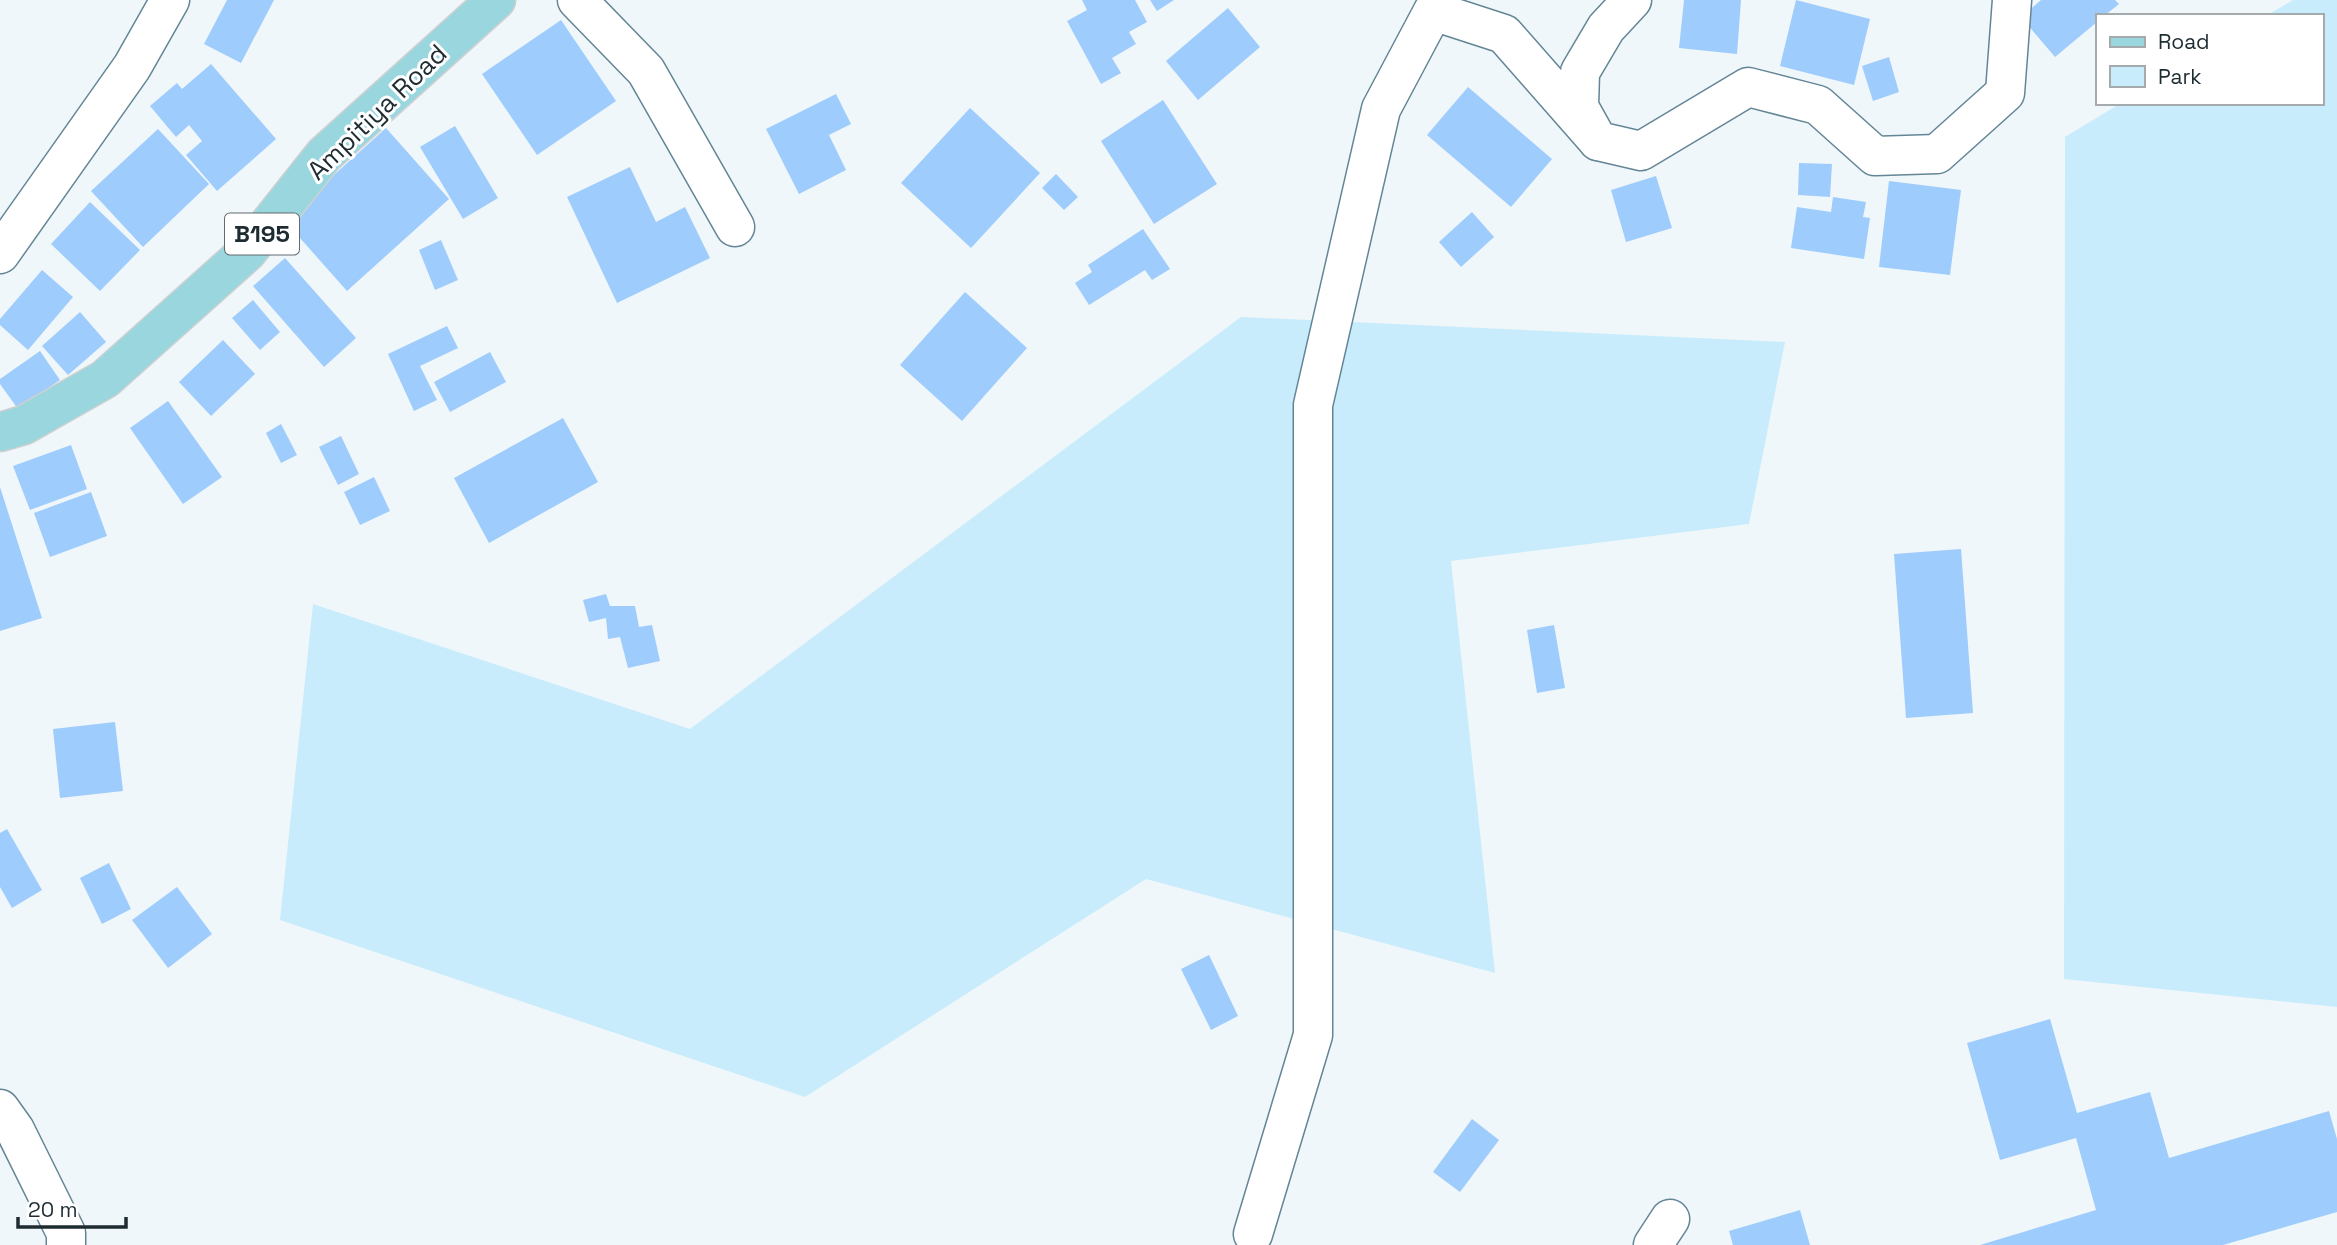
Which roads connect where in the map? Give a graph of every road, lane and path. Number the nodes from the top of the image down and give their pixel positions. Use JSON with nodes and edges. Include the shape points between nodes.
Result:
{"nodes":[{"id":1,"x":170,"y":0,"type":"edge"},
{"id":2,"x":496,"y":0,"type":"edge"},
{"id":3,"x":577,"y":0,"type":"edge"},
{"id":4,"x":1632,"y":0,"type":"edge"},
{"id":5,"x":2012,"y":0,"type":"edge"},
{"id":6,"x":1598,"y":141,"type":"junction"},
{"id":7,"x":735,"y":227,"type":"dead end"},
{"id":8,"x":0,"y":254,"type":"edge"},
{"id":9,"x":0,"y":432,"type":"edge"},
{"id":10,"x":0,"y":1109,"type":"edge"},
{"id":11,"x":1253,"y":1234,"type":"dead end"},
{"id":12,"x":66,"y":1245,"type":"edge"}],
"edges":[{"from":1,"to":8,"type":"street","via":[[132,67]]},
{"from":2,"to":9,"type":"main road","name":"Ampitiya Road","number":"B195","via":[[324,155],[247,252],[105,379],[24,425]]},
{"from":3,"to":7,"type":"street","via":[[646,71]]},
{"from":4,"to":6,"type":"street","via":[[1606,28],[1580,72],[1579,107]]},
{"from":5,"to":6,"type":"street","via":[[2005,93],[1937,154],[1875,156],[1818,105],[1748,87],[1641,151]]},
{"from":6,"to":11,"type":"street","via":[[1504,34],[1433,10],[1381,109],[1313,405],[1313,1035]]},
{"from":10,"to":12,"type":"street","via":[[61,1221]]}]}
